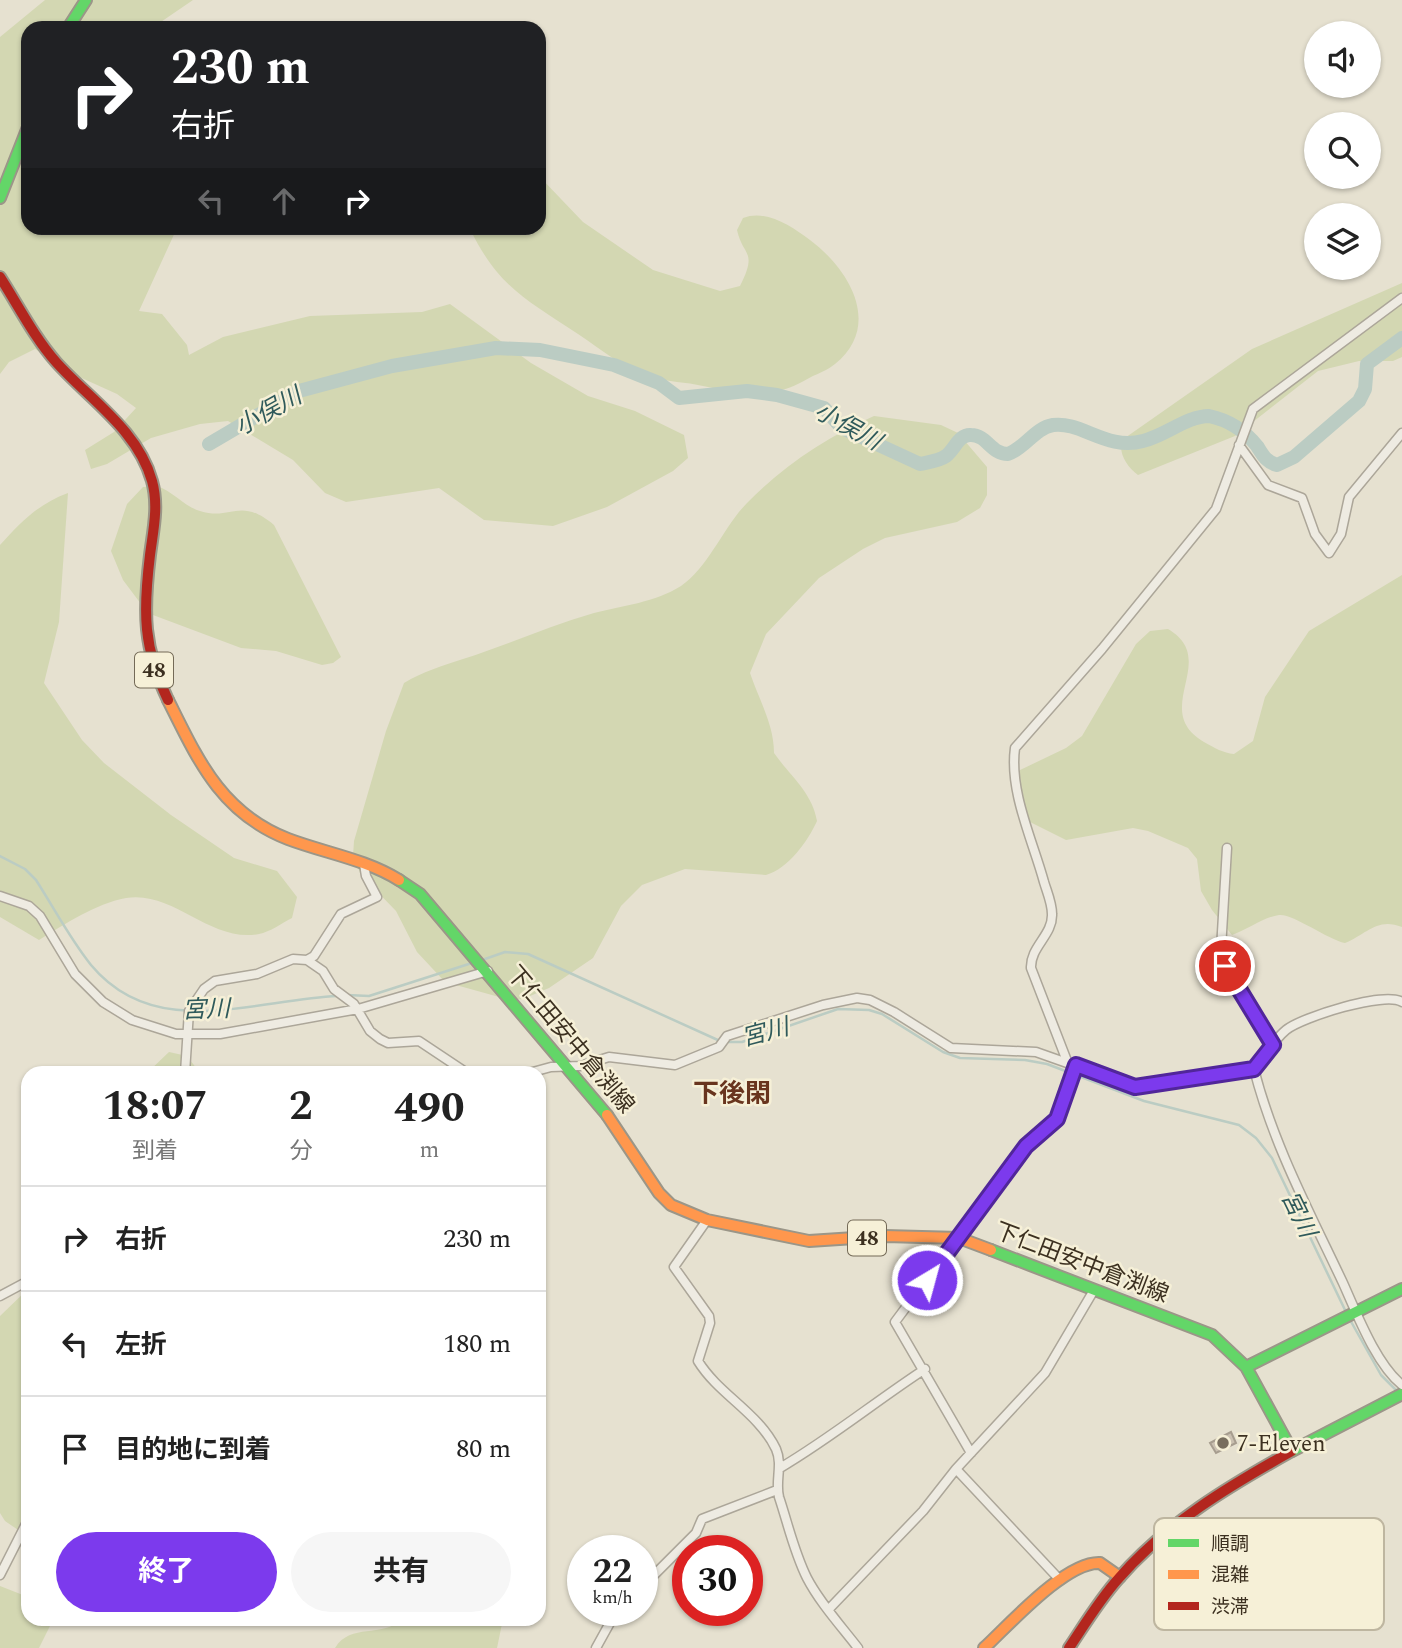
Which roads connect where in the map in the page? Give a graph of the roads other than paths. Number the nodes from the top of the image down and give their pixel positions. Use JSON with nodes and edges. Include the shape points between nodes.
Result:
{"nodes":[{"id":1,"x":86,"y":0,"type":"edge"},
{"id":2,"x":72,"y":21,"type":"edge"},
{"id":3,"x":21,"y":145,"type":"edge"},
{"id":4,"x":0,"y":198,"type":"edge"},
{"id":5,"x":0,"y":277,"type":"edge"},
{"id":6,"x":1402,"y":298,"type":"edge"},
{"id":7,"x":1402,"y":433,"type":"edge"},
{"id":8,"x":1239,"y":445,"type":"junction"},
{"id":9,"x":1227,"y":848,"type":"dead end"},
{"id":10,"x":364,"y":864,"type":"junction"},
{"id":11,"x":0,"y":896,"type":"edge"},
{"id":12,"x":307,"y":960,"type":"junction"},
{"id":13,"x":485,"y":969,"type":"junction"},
{"id":14,"x":1402,"y":1002,"type":"edge"},
{"id":15,"x":356,"y":1006,"type":"junction"},
{"id":16,"x":186,"y":1031,"type":"junction"},
{"id":17,"x":1273,"y":1045,"type":"junction"},
{"id":18,"x":1071,"y":1063,"type":"junction"},
{"id":19,"x":185,"y":1066,"type":"edge"},
{"id":20,"x":456,"y":1066,"type":"edge"},
{"id":21,"x":568,"y":1067,"type":"junction"},
{"id":22,"x":1254,"y":1069,"type":"junction"},
{"id":23,"x":546,"y":1070,"type":"edge"},
{"id":24,"x":707,"y":1220,"type":"junction"},
{"id":25,"x":959,"y":1238,"type":"junction"},
{"id":26,"x":21,"y":1285,"type":"edge"},
{"id":27,"x":1094,"y":1290,"type":"junction"},
{"id":28,"x":1402,"y":1290,"type":"edge"},
{"id":29,"x":0,"y":1296,"type":"edge"},
{"id":30,"x":1355,"y":1313,"type":"junction"},
{"id":31,"x":1247,"y":1367,"type":"junction"},
{"id":32,"x":925,"y":1369,"type":"junction"},
{"id":33,"x":1402,"y":1385,"type":"edge"},
{"id":34,"x":1398,"y":1397,"type":"edge"},
{"id":35,"x":1292,"y":1451,"type":"junction"},
{"id":36,"x":971,"y":1452,"type":"junction"},
{"id":37,"x":780,"y":1468,"type":"junction"},
{"id":38,"x":956,"y":1469,"type":"junction"},
{"id":39,"x":778,"y":1490,"type":"junction"},
{"id":40,"x":1188,"y":1518,"type":"edge"},
{"id":41,"x":21,"y":1534,"type":"edge"},
{"id":42,"x":1154,"y":1547,"type":"edge"},
{"id":43,"x":658,"y":1571,"type":"edge"},
{"id":44,"x":0,"y":1575,"type":"edge"},
{"id":45,"x":1120,"y":1577,"type":"junction"},
{"id":46,"x":1060,"y":1580,"type":"junction"},
{"id":47,"x":829,"y":1609,"type":"junction"},
{"id":48,"x":608,"y":1626,"type":"edge"},
{"id":49,"x":596,"y":1648,"type":"edge"},
{"id":50,"x":858,"y":1648,"type":"edge"},
{"id":51,"x":984,"y":1648,"type":"edge"},
{"id":52,"x":1069,"y":1648,"type":"edge"}],
"edges":[{"from":1,"to":2,"type":"main road"},
{"from":3,"to":4,"type":"main road"},
{"from":5,"to":10,"type":"main road","name":"下仁田安中倉渕線","number":"48","via":[[54,360],[126,433],[142,456],[156,510],[144,618],[148,647],[160,684],[203,771],[224,797],[260,824],[286,838]]},
{"from":6,"to":8,"type":"street","via":[[1253,409]]},
{"from":7,"to":8,"type":"street","via":[[1349,497],[1340,534],[1329,553],[1315,534],[1302,498],[1268,485]]},
{"from":8,"to":18,"type":"street","via":[[1222,496],[1201,530],[1015,748],[1023,808],[1052,912],[1048,931],[1031,958],[1031,968]]},
{"from":9,"to":17,"type":"street","via":[[1221,949],[1225,966]]},
{"from":10,"to":12,"type":"street","via":[[377,897],[341,914],[319,951]]},
{"from":10,"to":13,"type":"main road","name":"下仁田安中倉渕線","number":"48","via":[[414,890]]},
{"from":11,"to":16,"type":"street","via":[[34,910],[75,974],[103,1002],[144,1025]]},
{"from":12,"to":15,"type":"street"},
{"from":12,"to":16,"type":"street","via":[[293,959],[257,974],[215,981],[195,999]]},
{"from":13,"to":15,"type":"street"},
{"from":13,"to":21,"type":"main road","name":"下仁田安中倉渕線","number":"48"},
{"from":14,"to":17,"type":"street","via":[[1382,998],[1299,1022]]},
{"from":15,"to":16,"type":"street","via":[[229,1033]]},
{"from":15,"to":20,"type":"street","via":[[380,1040],[419,1041]]},
{"from":16,"to":19,"type":"street"},
{"from":17,"to":22,"type":"street"},
{"from":18,"to":21,"type":"street","via":[[1035,1052],[951,1048],[894,1012],[857,998],[823,1004],[726,1038],[719,1047],[675,1065],[625,1057]]},
{"from":18,"to":22,"type":"street","via":[[1135,1087]]},
{"from":18,"to":25,"type":"street","via":[[1057,1119],[1026,1146]]},
{"from":21,"to":23,"type":"street"},
{"from":21,"to":24,"type":"main road","name":"下仁田安中倉渕線","number":"48","via":[[622,1133],[659,1194],[684,1212]]},
{"from":22,"to":30,"type":"street","via":[[1275,1135]]},
{"from":24,"to":25,"type":"main road","name":"下仁田安中倉渕線","number":"48","via":[[809,1241]]},
{"from":24,"to":37,"type":"street","via":[[674,1267],[709,1316],[698,1361],[762,1428],[777,1451]]},
{"from":25,"to":27,"type":"main road","name":"下仁田安中倉渕線","number":"48"},
{"from":25,"to":32,"type":"street","via":[[895,1322]]},
{"from":26,"to":29,"type":"street"},
{"from":27,"to":31,"type":"main road","name":"下仁田安中倉渕線","number":"48","via":[[1212,1335]]},
{"from":27,"to":36,"type":"street","via":[[1045,1373]]},
{"from":28,"to":30,"type":"main road"},
{"from":30,"to":31,"type":"main road"},
{"from":30,"to":33,"type":"street","via":[[1385,1367]]},
{"from":31,"to":35,"type":"main road","name":"下仁田安中倉渕線","number":"48"},
{"from":32,"to":36,"type":"street"},
{"from":32,"to":37,"type":"street"},
{"from":34,"to":35,"type":"main road"},
{"from":35,"to":40,"type":"main road"},
{"from":36,"to":38,"type":"street"},
{"from":37,"to":39,"type":"street"},
{"from":38,"to":46,"type":"street"},
{"from":38,"to":47,"type":"street","via":[[923,1511]]},
{"from":39,"to":43,"type":"street","via":[[702,1519],[696,1533]]},
{"from":39,"to":47,"type":"street","via":[[808,1581]]},
{"from":41,"to":44,"type":"street"},
{"from":42,"to":45,"type":"main road"},
{"from":45,"to":46,"type":"main road","via":[[1095,1561]]},
{"from":45,"to":52,"type":"main road"},
{"from":46,"to":51,"type":"main road"},
{"from":47,"to":50,"type":"street"},
{"from":48,"to":49,"type":"street"}]}
